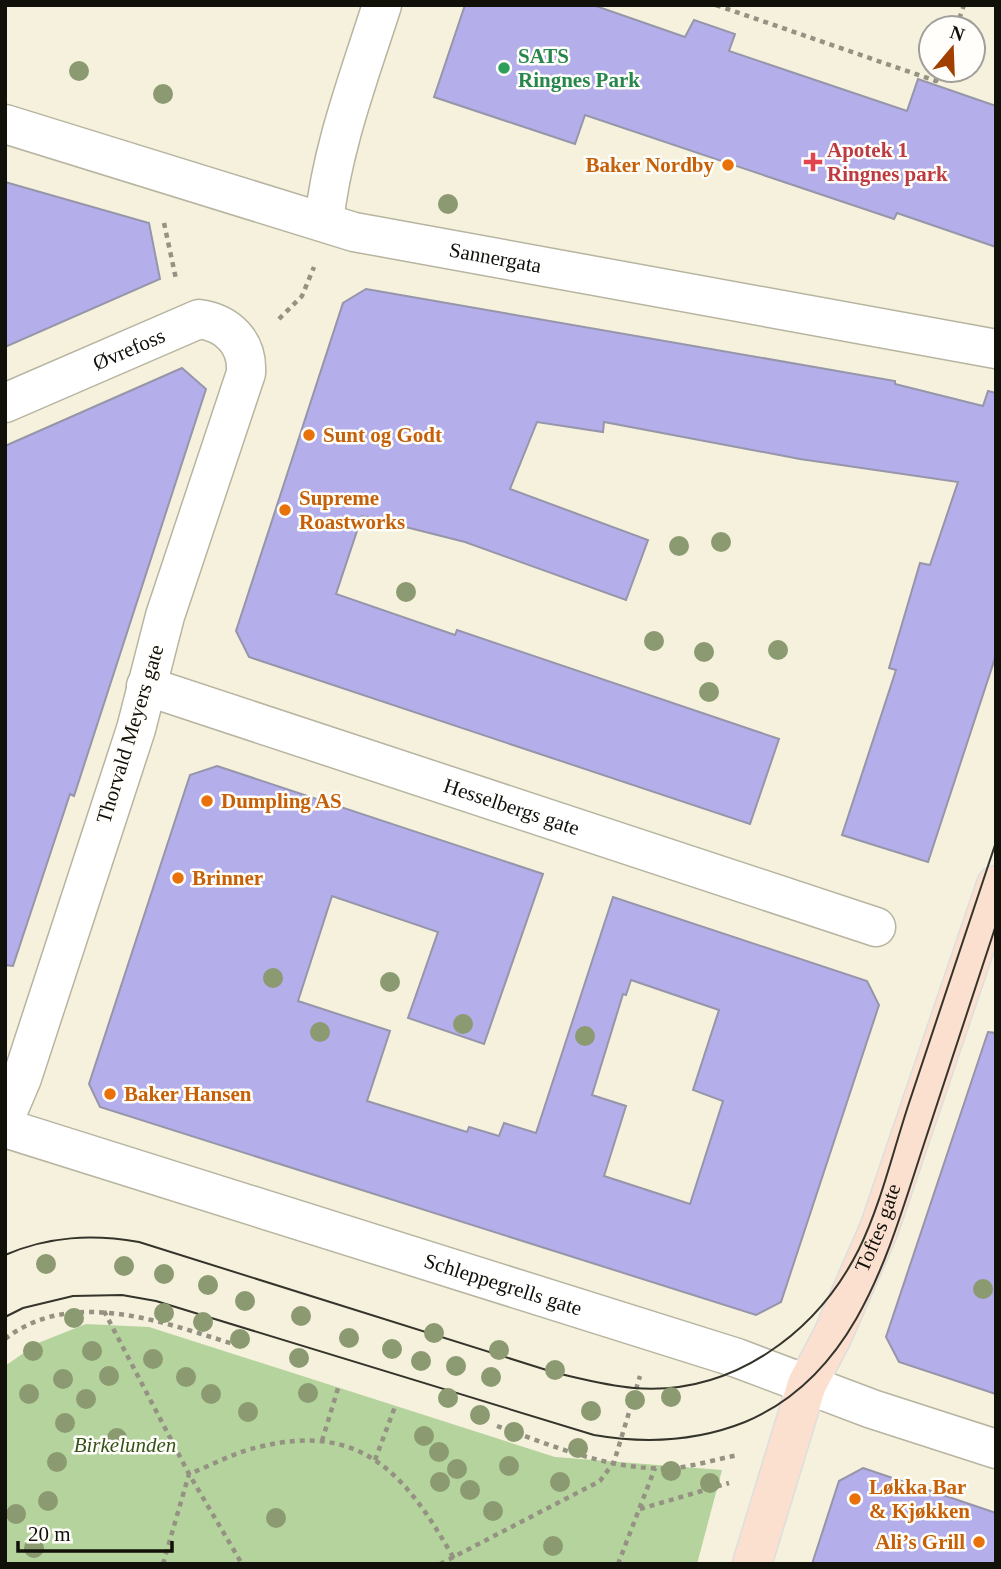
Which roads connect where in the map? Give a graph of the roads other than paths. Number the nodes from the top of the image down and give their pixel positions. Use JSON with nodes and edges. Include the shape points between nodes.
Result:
{"nodes":[{"id":1,"x":382,"y":5,"type":"edge"},
{"id":2,"x":5,"y":124,"type":"edge"},
{"id":3,"x":324,"y":222,"type":"junction"},
{"id":4,"x":243,"y":349,"type":"joint"},
{"id":5,"x":996,"y":349,"type":"edge"},
{"id":6,"x":5,"y":403,"type":"edge"},
{"id":7,"x":146,"y":686,"type":"junction"},
{"id":8,"x":996,"y":885,"type":"edge"},
{"id":9,"x":876,"y":928,"type":"dead end"},
{"id":10,"x":5,"y":1118,"type":"edge"},
{"id":11,"x":5,"y":1128,"type":"edge"},
{"id":12,"x":807,"y":1384,"type":"junction"},
{"id":13,"x":996,"y":1449,"type":"edge"},
{"id":14,"x":752,"y":1564,"type":"edge"}],
"edges":[{"from":1,"to":3,"type":"street","via":[[338,143]]},
{"from":2,"to":3,"type":"street","name":"Sannergata"},
{"from":3,"to":5,"type":"street","name":"Sannergata","via":[[393,240]]},
{"from":4,"to":6,"type":"street","name":"Øvrefoss","via":[[220,323],[199,319]]},
{"from":4,"to":7,"type":"street","name":"Thorvald Meyers gate","via":[[246,373]]},
{"from":7,"to":9,"type":"street","name":"Hesselbergs gate"},
{"from":7,"to":10,"type":"street","name":"Thorvald Meyers gate","via":[[136,729]]},
{"from":8,"to":12,"type":"main road","name":"Toftes gate","via":[[880,1229]]},
{"from":11,"to":12,"type":"street","name":"Schleppegrells gate","via":[[660,1333]]},
{"from":12,"to":13,"type":"street","name":"Schleppegrells gate"},
{"from":12,"to":14,"type":"main road","name":"Toftes gate"}]}
